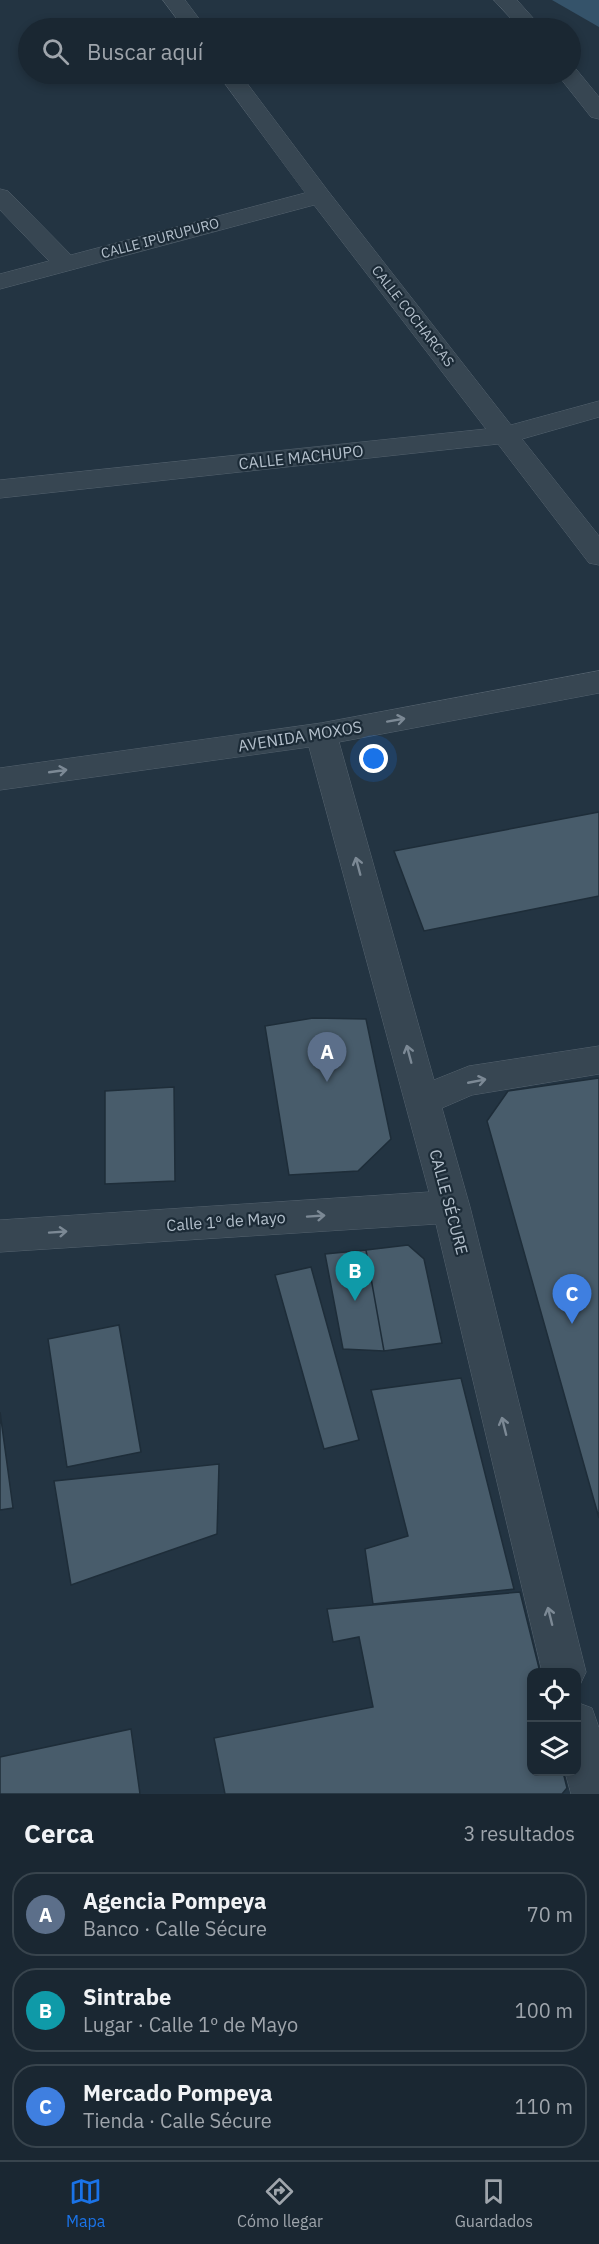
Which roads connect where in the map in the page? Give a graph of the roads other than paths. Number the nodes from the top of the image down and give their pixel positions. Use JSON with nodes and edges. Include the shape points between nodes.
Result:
{"nodes":[{"id":1,"x":174,"y":0,"type":"edge"},
{"id":2,"x":505,"y":0,"type":"edge"},
{"id":3,"x":188,"y":18,"type":"edge"},
{"id":4,"x":522,"y":18,"type":"edge"},
{"id":5,"x":236,"y":84,"type":"edge"},
{"id":6,"x":576,"y":84,"type":"edge"},
{"id":7,"x":599,"y":112,"type":"edge"},
{"id":8,"x":0,"y":196,"type":"edge"},
{"id":9,"x":320,"y":196,"type":"junction"},
{"id":10,"x":65,"y":263,"type":"junction"},
{"id":11,"x":0,"y":282,"type":"edge"},
{"id":12,"x":599,"y":409,"type":"edge"},
{"id":13,"x":506,"y":435,"type":"junction"},
{"id":14,"x":0,"y":489,"type":"edge"},
{"id":15,"x":599,"y":556,"type":"edge"},
{"id":16,"x":599,"y":682,"type":"edge"},
{"id":17,"x":321,"y":734,"type":"junction"},
{"id":18,"x":0,"y":779,"type":"edge"},
{"id":19,"x":599,"y":1060,"type":"edge"},
{"id":20,"x":422,"y":1100,"type":"junction"},
{"id":21,"x":451,"y":1207,"type":"junction"},
{"id":22,"x":0,"y":1236,"type":"edge"},
{"id":23,"x":563,"y":1668,"type":"edge"},
{"id":24,"x":581,"y":1745,"type":"edge"},
{"id":25,"x":593,"y":1794,"type":"edge"}],
"edges":[{"from":1,"to":3,"type":"street"},
{"from":2,"to":4,"type":"street"},
{"from":5,"to":9,"type":"street","name":"CALLE COCHARCAS"},
{"from":6,"to":7,"type":"street"},
{"from":8,"to":10,"type":"street"},
{"from":9,"to":10,"type":"street","name":"CALLE IPURUPURO"},
{"from":9,"to":13,"type":"street","name":"CALLE COCHARCAS"},
{"from":10,"to":11,"type":"street","name":"CALLE IPURUPURO"},
{"from":12,"to":13,"type":"street","name":"CALLE MACHUPO"},
{"from":13,"to":14,"type":"street","name":"CALLE MACHUPO"},
{"from":13,"to":15,"type":"street","name":"CALLE COCHARCAS"},
{"from":17,"to":16,"type":"street","name":"AVENIDA MOXOS","one_way":true},
{"from":18,"to":17,"type":"street","name":"AVENIDA MOXOS","one_way":true},
{"from":20,"to":17,"type":"street","name":"CALLE SÉCURE","one_way":true},
{"from":20,"to":19,"type":"street","one_way":true,"via":[[469,1082]]},
{"from":20,"to":21,"type":"street","name":"CALLE SÉCURE"},
{"from":22,"to":21,"type":"street","name":"Calle 1º de Mayo","one_way":true},
{"from":23,"to":21,"type":"street","name":"CALLE SÉCURE","one_way":true},
{"from":24,"to":25,"type":"street"}]}
